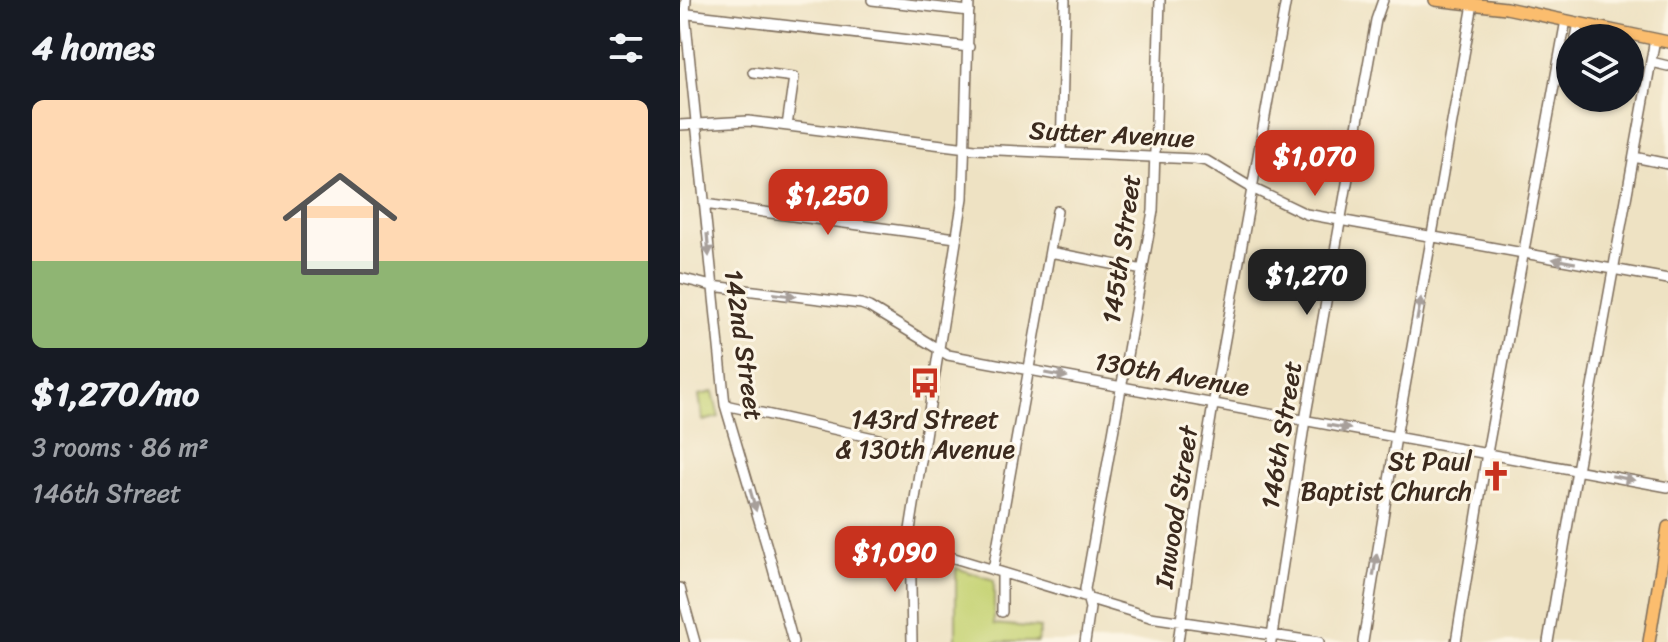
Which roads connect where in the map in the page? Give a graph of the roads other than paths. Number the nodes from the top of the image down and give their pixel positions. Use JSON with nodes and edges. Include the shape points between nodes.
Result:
{"nodes":[{"id":1,"x":686,"y":0,"type":"edge"},
{"id":2,"x":872,"y":0,"type":"edge"},
{"id":3,"x":969,"y":0,"type":"edge"},
{"id":4,"x":1065,"y":0,"type":"edge"},
{"id":5,"x":1160,"y":0,"type":"edge"},
{"id":6,"x":1286,"y":0,"type":"edge"},
{"id":7,"x":1383,"y":0,"type":"edge"},
{"id":8,"x":1448,"y":1,"type":"edge"},
{"id":9,"x":1473,"y":4,"type":"junction"},
{"id":10,"x":1505,"y":4,"type":"edge"},
{"id":11,"x":969,"y":11,"type":"junction"},
{"id":12,"x":682,"y":13,"type":"edge"},
{"id":13,"x":1573,"y":22,"type":"junction"},
{"id":14,"x":1580,"y":24,"type":"edge"},
{"id":15,"x":1644,"y":38,"type":"edge"},
{"id":16,"x":1655,"y":39,"type":"junction"},
{"id":17,"x":1668,"y":42,"type":"edge"},
{"id":18,"x":969,"y":47,"type":"junction"},
{"id":19,"x":1651,"y":62,"type":"junction"},
{"id":20,"x":1668,"y":66,"type":"edge"},
{"id":21,"x":753,"y":72,"type":"dead end"},
{"id":22,"x":696,"y":124,"type":"junction"},
{"id":23,"x":680,"y":125,"type":"edge"},
{"id":24,"x":787,"y":126,"type":"junction"},
{"id":25,"x":965,"y":147,"type":"junction"},
{"id":26,"x":1061,"y":153,"type":"junction"},
{"id":27,"x":1155,"y":156,"type":"junction"},
{"id":28,"x":1634,"y":157,"type":"junction"},
{"id":29,"x":1668,"y":164,"type":"edge"},
{"id":30,"x":1252,"y":188,"type":"junction"},
{"id":31,"x":704,"y":204,"type":"junction"},
{"id":32,"x":1057,"y":211,"type":"dead end"},
{"id":33,"x":1341,"y":220,"type":"junction"},
{"id":34,"x":1432,"y":237,"type":"junction"},
{"id":35,"x":956,"y":238,"type":"junction"},
{"id":36,"x":1050,"y":252,"type":"junction"},
{"id":37,"x":1523,"y":253,"type":"junction"},
{"id":38,"x":1614,"y":269,"type":"junction"},
{"id":39,"x":1143,"y":270,"type":"junction"},
{"id":40,"x":680,"y":278,"type":"edge"},
{"id":41,"x":1668,"y":279,"type":"edge"},
{"id":42,"x":712,"y":286,"type":"junction"},
{"id":43,"x":939,"y":350,"type":"junction"},
{"id":44,"x":1028,"y":370,"type":"junction"},
{"id":45,"x":1121,"y":387,"type":"junction"},
{"id":46,"x":1214,"y":404,"type":"junction"},
{"id":47,"x":725,"y":405,"type":"junction"},
{"id":48,"x":1305,"y":420,"type":"junction"},
{"id":49,"x":1396,"y":437,"type":"junction"},
{"id":50,"x":923,"y":449,"type":"junction"},
{"id":51,"x":1487,"y":453,"type":"junction"},
{"id":52,"x":1577,"y":470,"type":"junction"},
{"id":53,"x":1668,"y":487,"type":"edge"},
{"id":54,"x":1668,"y":527,"type":"edge"},
{"id":55,"x":911,"y":545,"type":"junction"},
{"id":56,"x":844,"y":550,"type":"dead end"},
{"id":57,"x":998,"y":571,"type":"junction"},
{"id":58,"x":680,"y":588,"type":"edge"},
{"id":59,"x":1087,"y":598,"type":"junction"},
{"id":60,"x":1002,"y":612,"type":"dead end"},
{"id":61,"x":1181,"y":622,"type":"junction"},
{"id":62,"x":1272,"y":639,"type":"edge"},
{"id":63,"x":695,"y":642,"type":"edge"},
{"id":64,"x":793,"y":642,"type":"edge"},
{"id":65,"x":912,"y":642,"type":"edge"},
{"id":66,"x":1085,"y":642,"type":"edge"},
{"id":67,"x":1178,"y":642,"type":"edge"},
{"id":68,"x":1319,"y":642,"type":"edge"},
{"id":69,"x":1363,"y":642,"type":"edge"},
{"id":70,"x":1456,"y":642,"type":"edge"},
{"id":71,"x":1548,"y":642,"type":"edge"},
{"id":72,"x":1649,"y":642,"type":"edge"}],
"edges":[{"from":1,"to":12,"type":"street","name":"142nd Street"},
{"from":2,"to":11,"type":"street"},
{"from":3,"to":11,"type":"street"},
{"from":4,"to":26,"type":"street"},
{"from":5,"to":27,"type":"street","name":"145th Street"},
{"from":6,"to":30,"type":"street","name":"Inwood Street"},
{"from":7,"to":33,"type":"street","name":"146th Street"},
{"from":8,"to":9,"type":"main road"},
{"from":9,"to":10,"type":"main road"},
{"from":9,"to":34,"type":"street"},
{"from":10,"to":13,"type":"main road"},
{"from":11,"to":18,"type":"street"},
{"from":12,"to":18,"type":"street"},
{"from":12,"to":22,"type":"street","name":"142nd Street"},
{"from":13,"to":14,"type":"main road"},
{"from":13,"to":37,"type":"street"},
{"from":15,"to":16,"type":"main road"},
{"from":16,"to":17,"type":"main road"},
{"from":16,"to":19,"type":"street"},
{"from":18,"to":25,"type":"street"},
{"from":19,"to":20,"type":"street"},
{"from":19,"to":28,"type":"street"},
{"from":21,"to":24,"type":"street","via":[[794,77]]},
{"from":22,"to":23,"type":"street","name":"Sutter Avenue"},
{"from":22,"to":24,"type":"street","name":"Sutter Avenue","via":[[748,121]]},
{"from":22,"to":31,"type":"street","name":"142nd Street"},
{"from":24,"to":25,"type":"street","name":"Sutter Avenue"},
{"from":25,"to":26,"type":"street","name":"Sutter Avenue"},
{"from":25,"to":35,"type":"street"},
{"from":26,"to":27,"type":"street","name":"Sutter Avenue"},
{"from":27,"to":30,"type":"street","name":"Sutter Avenue","via":[[1207,161]]},
{"from":27,"to":39,"type":"street","name":"145th Street"},
{"from":28,"to":29,"type":"street"},
{"from":28,"to":38,"type":"street"},
{"from":30,"to":33,"type":"street","name":"Sutter Avenue","via":[[1306,214]]},
{"from":30,"to":46,"type":"street","name":"Inwood Street"},
{"from":31,"to":35,"type":"street"},
{"from":31,"to":42,"type":"street","name":"142nd Street","one_way":true},
{"from":32,"to":36,"type":"street"},
{"from":33,"to":34,"type":"street","name":"Sutter Avenue"},
{"from":33,"to":48,"type":"street","name":"146th Street"},
{"from":34,"to":37,"type":"street","name":"Sutter Avenue"},
{"from":49,"to":34,"type":"street","one_way":true},
{"from":35,"to":43,"type":"street"},
{"from":36,"to":39,"type":"street"},
{"from":36,"to":44,"type":"street"},
{"from":38,"to":37,"type":"street","name":"Sutter Avenue","one_way":true},
{"from":37,"to":51,"type":"street"},
{"from":38,"to":41,"type":"street","name":"Sutter Avenue"},
{"from":38,"to":52,"type":"street"},
{"from":39,"to":45,"type":"street","name":"145th Street"},
{"from":40,"to":42,"type":"street","name":"130th Avenue"},
{"from":42,"to":43,"type":"street","name":"130th Avenue","one_way":true,"via":[[861,304]]},
{"from":42,"to":47,"type":"street","name":"142nd Street"},
{"from":43,"to":44,"type":"street","name":"130th Avenue"},
{"from":43,"to":50,"type":"street"},
{"from":44,"to":45,"type":"street","name":"130th Avenue","one_way":true},
{"from":44,"to":57,"type":"street"},
{"from":45,"to":46,"type":"street","name":"130th Avenue"},
{"from":45,"to":59,"type":"street","name":"145th Street"},
{"from":46,"to":48,"type":"street","name":"130th Avenue"},
{"from":46,"to":61,"type":"street","name":"Inwood Street"},
{"from":47,"to":50,"type":"street"},
{"from":47,"to":64,"type":"street","name":"142nd Street","one_way":true},
{"from":48,"to":49,"type":"street","name":"130th Avenue","one_way":true},
{"from":48,"to":62,"type":"street","name":"146th Street"},
{"from":49,"to":51,"type":"street","name":"130th Avenue"},
{"from":69,"to":49,"type":"street","one_way":true},
{"from":50,"to":55,"type":"street"},
{"from":51,"to":52,"type":"street","name":"130th Avenue"},
{"from":51,"to":70,"type":"street"},
{"from":52,"to":53,"type":"street","name":"130th Avenue","one_way":true},
{"from":52,"to":71,"type":"street"},
{"from":54,"to":72,"type":"main road"},
{"from":55,"to":56,"type":"street"},
{"from":55,"to":57,"type":"street"},
{"from":55,"to":65,"type":"street"},
{"from":57,"to":59,"type":"street"},
{"from":57,"to":60,"type":"street"},
{"from":58,"to":63,"type":"street"},
{"from":59,"to":61,"type":"street"},
{"from":59,"to":66,"type":"street","name":"145th Street"},
{"from":61,"to":62,"type":"street"},
{"from":61,"to":67,"type":"street","name":"Inwood Street"},
{"from":62,"to":68,"type":"street"}]}
